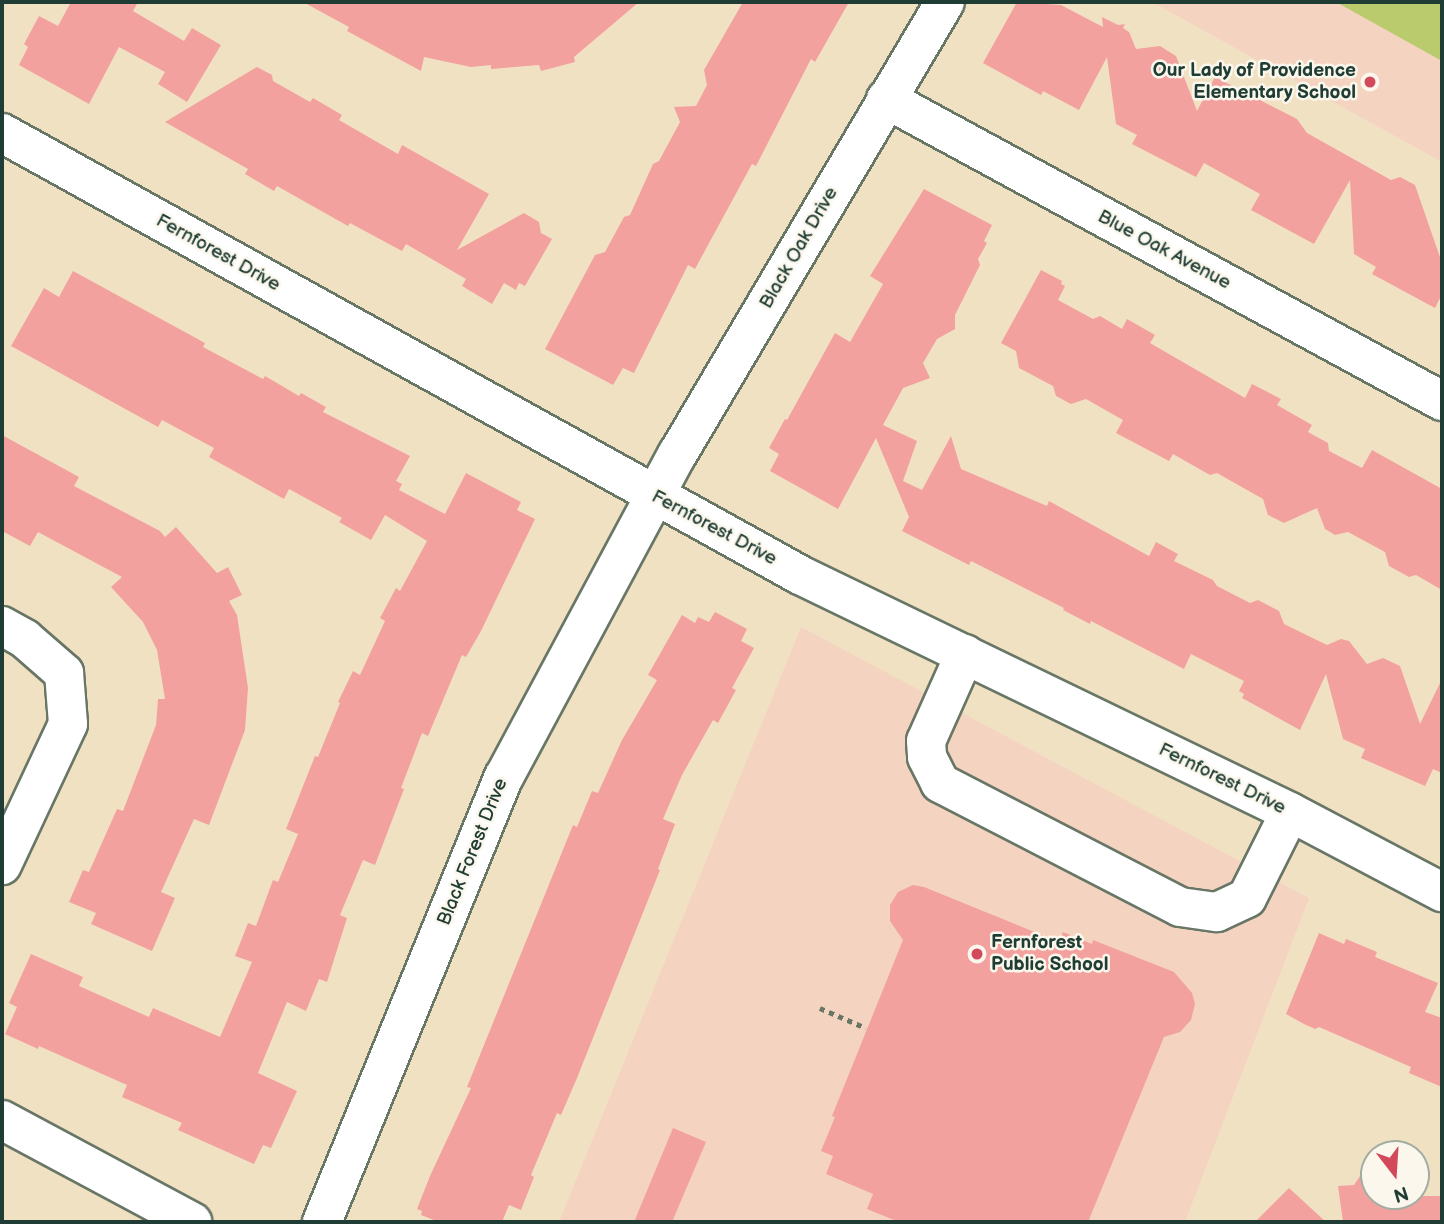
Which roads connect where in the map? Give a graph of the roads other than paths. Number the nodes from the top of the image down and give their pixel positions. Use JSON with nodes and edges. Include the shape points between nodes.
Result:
{"nodes":[{"id":1,"x":945,"y":2,"type":"edge"},
{"id":2,"x":886,"y":99,"type":"junction"},
{"id":3,"x":2,"y":133,"type":"edge"},
{"id":4,"x":1442,"y":401,"type":"edge"},
{"id":5,"x":654,"y":495,"type":"junction"},
{"id":6,"x":2,"y":626,"type":"edge"},
{"id":7,"x":965,"y":654,"type":"junction"},
{"id":8,"x":1290,"y":812,"type":"junction"},
{"id":9,"x":2,"y":865,"type":"edge"},
{"id":10,"x":1442,"y":892,"type":"edge"},
{"id":11,"x":2,"y":1120,"type":"edge"},
{"id":12,"x":192,"y":1222,"type":"edge"},
{"id":13,"x":322,"y":1222,"type":"edge"}],
"edges":[{"from":1,"to":2,"type":"street","name":"Black Oak Drive"},
{"from":2,"to":4,"type":"street","name":"Blue Oak Avenue"},
{"from":2,"to":5,"type":"street","name":"Black Oak Drive"},
{"from":3,"to":5,"type":"street","name":"Fernforest Drive"},
{"from":5,"to":7,"type":"street","name":"Fernforest Drive","via":[[800,575]]},
{"from":5,"to":13,"type":"street","name":"Black Forest Drive","via":[[504,777]]},
{"from":6,"to":9,"type":"street","via":[[25,639],[64,673],[68,724]]},
{"from":7,"to":8,"type":"street","name":"Fernforest Drive"},
{"from":7,"to":8,"type":"street","via":[[926,741],[927,757],[940,783],[1180,907],[1217,912],[1247,898]]},
{"from":8,"to":10,"type":"street","name":"Fernforest Drive"},
{"from":11,"to":12,"type":"street"}]}
